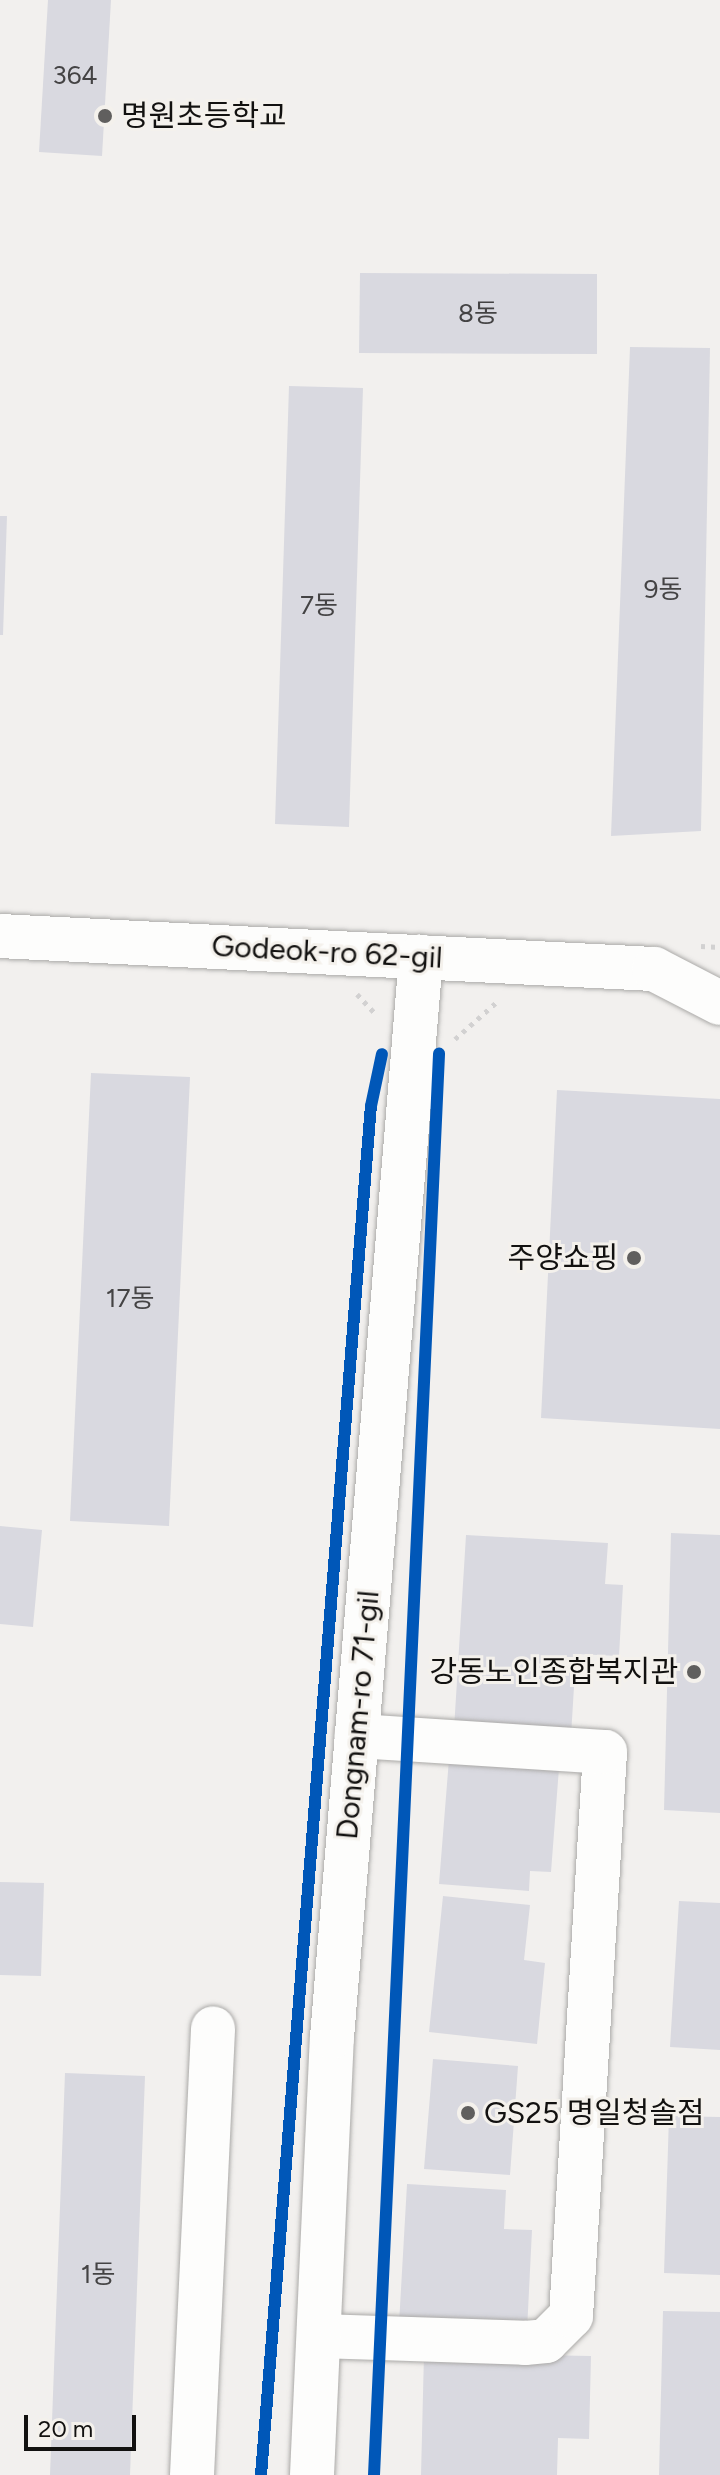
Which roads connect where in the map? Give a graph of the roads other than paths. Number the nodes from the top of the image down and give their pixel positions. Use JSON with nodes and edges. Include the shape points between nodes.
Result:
{"nodes":[{"id":1,"x":0,"y":936,"type":"edge"},
{"id":2,"x":421,"y":957,"type":"junction"},
{"id":3,"x":654,"y":969,"type":"junction"},
{"id":4,"x":720,"y":973,"type":"edge"},
{"id":5,"x":720,"y":1003,"type":"edge"},
{"id":6,"x":357,"y":1736,"type":"junction"},
{"id":7,"x":213,"y":2028,"type":"dead end"},
{"id":8,"x":319,"y":2336,"type":"junction"},
{"id":9,"x":192,"y":2475,"type":"edge"},
{"id":10,"x":312,"y":2475,"type":"edge"}],
"edges":[{"from":1,"to":2,"type":"street","name":"Godeok-ro 62-gil"},
{"from":2,"to":3,"type":"street","name":"Godeok-ro 62-gil"},
{"from":2,"to":6,"type":"street","name":"Dongnam-ro 71-gil"},
{"from":3,"to":4,"type":"street","name":"Godeok-ro 62-gil"},
{"from":3,"to":5,"type":"street","name":"Godeok-ro 62-gil"},
{"from":6,"to":8,"type":"street","name":"Dongnam-ro 71-gil","via":[[332,2037]]},
{"from":6,"to":8,"type":"street","via":[[605,1752],[571,2316],[546,2341]]},
{"from":7,"to":9,"type":"street"},
{"from":8,"to":10,"type":"street","name":"Dongnam-ro 71-gil"}]}
